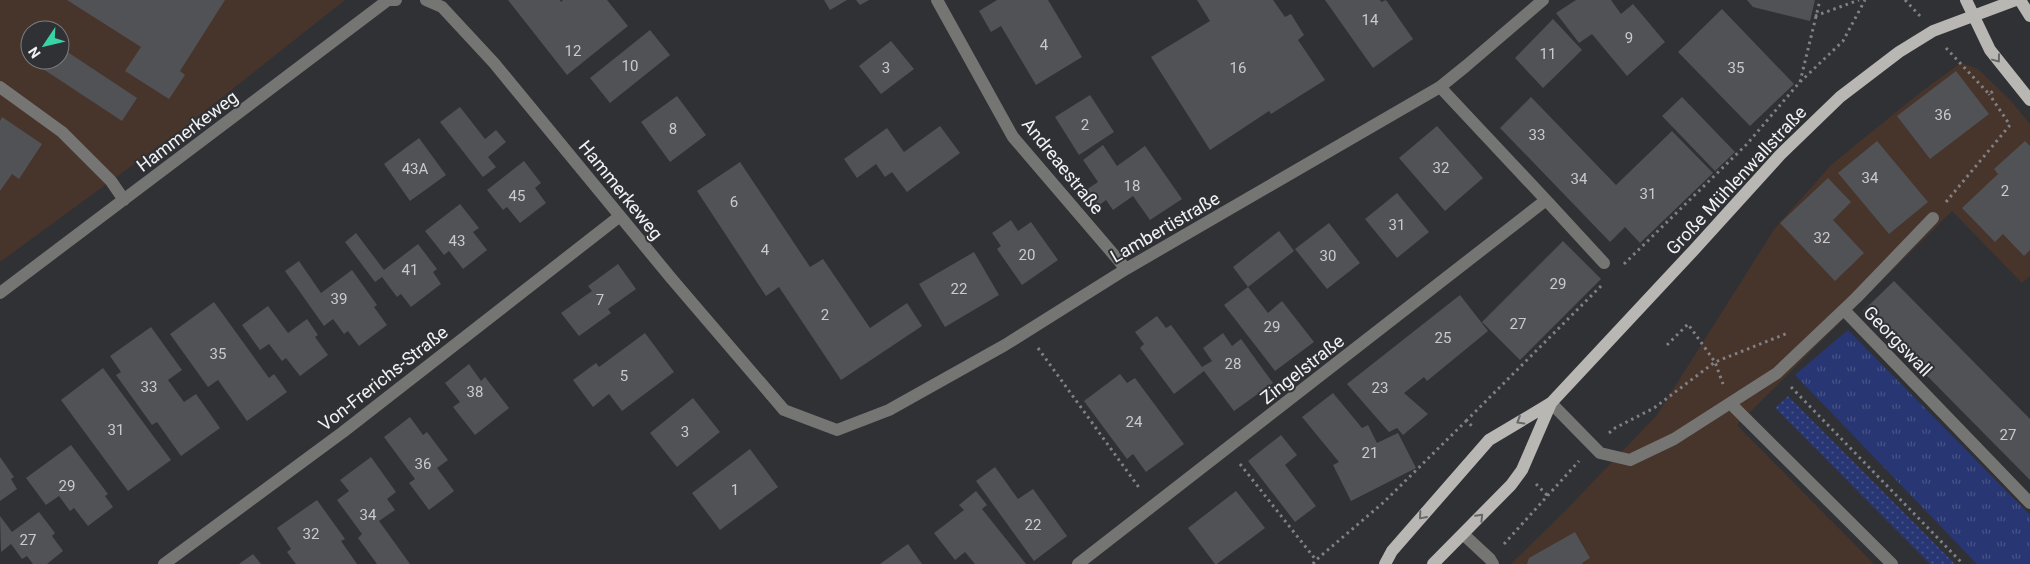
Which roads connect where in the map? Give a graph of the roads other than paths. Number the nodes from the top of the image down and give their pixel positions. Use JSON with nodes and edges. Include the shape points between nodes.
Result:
{"nodes":[{"id":1,"x":396,"y":0,"type":"edge"},
{"id":2,"x":426,"y":0,"type":"edge"},
{"id":3,"x":938,"y":0,"type":"edge"},
{"id":4,"x":1543,"y":0,"type":"edge"},
{"id":5,"x":1966,"y":0,"type":"edge"},
{"id":6,"x":2016,"y":0,"type":"edge"},
{"id":7,"x":2020,"y":0,"type":"edge"},
{"id":8,"x":2030,"y":16,"type":"edge"},
{"id":9,"x":1973,"y":17,"type":"junction"},
{"id":10,"x":0,"y":87,"type":"edge"},
{"id":11,"x":1440,"y":87,"type":"junction"},
{"id":12,"x":2030,"y":100,"type":"edge"},
{"id":13,"x":124,"y":200,"type":"junction"},
{"id":14,"x":1546,"y":200,"type":"junction"},
{"id":15,"x":620,"y":216,"type":"junction"},
{"id":16,"x":1933,"y":218,"type":"road end"},
{"id":17,"x":1604,"y":262,"type":"dead end"},
{"id":18,"x":1126,"y":269,"type":"junction"},
{"id":19,"x":0,"y":293,"type":"edge"},
{"id":20,"x":1844,"y":310,"type":"junction"},
{"id":21,"x":1551,"y":403,"type":"junction"},
{"id":22,"x":1730,"y":403,"type":"junction"},
{"id":23,"x":784,"y":410,"type":"joint"},
{"id":24,"x":2030,"y":503,"type":"edge"},
{"id":25,"x":1463,"y":534,"type":"junction"},
{"id":26,"x":1492,"y":562,"type":"edge"},
{"id":27,"x":164,"y":564,"type":"edge"},
{"id":28,"x":1078,"y":564,"type":"edge"},
{"id":29,"x":1385,"y":564,"type":"edge"},
{"id":30,"x":1433,"y":564,"type":"edge"},
{"id":31,"x":1892,"y":564,"type":"edge"}],
"edges":[{"from":1,"to":13,"type":"street","name":"Hammerkeweg","via":[[388,0]]},
{"from":2,"to":15,"type":"street","name":"Hammerkeweg","via":[[442,7],[481,49]]},
{"from":3,"to":18,"type":"street","name":"Andreaestraße","via":[[1014,137]]},
{"from":4,"to":11,"type":"street","name":"Lambertistraße"},
{"from":5,"to":9,"type":"main road"},
{"from":6,"to":9,"type":"main road","name":"Große Mühlenwallstraße"},
{"from":7,"to":8,"type":"main road"},
{"from":9,"to":12,"type":"main road","one_way":true,"via":[[1990,50]]},
{"from":9,"to":21,"type":"main road","name":"Große Mühlenwallstraße","via":[[1933,31],[1899,52],[1840,97],[1780,154]]},
{"from":10,"to":13,"type":"street","via":[[62,132],[111,182]]},
{"from":11,"to":14,"type":"street"},
{"from":11,"to":18,"type":"street","name":"Lambertistraße"},
{"from":13,"to":19,"type":"street","name":"Hammerkeweg"},
{"from":14,"to":17,"type":"street"},
{"from":14,"to":28,"type":"street","name":"Zingelstraße"},
{"from":15,"to":23,"type":"street","name":"Hammerkeweg"},
{"from":15,"to":27,"type":"street","name":"Von-Frerichs-Straße","via":[[343,432]]},
{"from":16,"to":20,"type":"street"},
{"from":18,"to":23,"type":"street","name":"Lambertistraße","via":[[889,410],[837,430]]},
{"from":20,"to":22,"type":"street","name":"Georgswall","via":[[1777,373]]},
{"from":20,"to":24,"type":"street","name":"Georgswall"},
{"from":21,"to":22,"type":"street","name":"Georgswall","via":[[1600,453],[1630,460],[1674,439]]},
{"from":25,"to":21,"type":"main road","name":"Große Mühlenwallstraße","one_way":true,"via":[[1522,470]]},
{"from":21,"to":29,"type":"main road","name":"Große Mühlenwallstraße","one_way":true,"via":[[1489,440],[1392,551]]},
{"from":22,"to":31,"type":"street"},
{"from":25,"to":26,"type":"street"},
{"from":25,"to":30,"type":"main road","name":"Große Mühlenwallstraße"}]}
